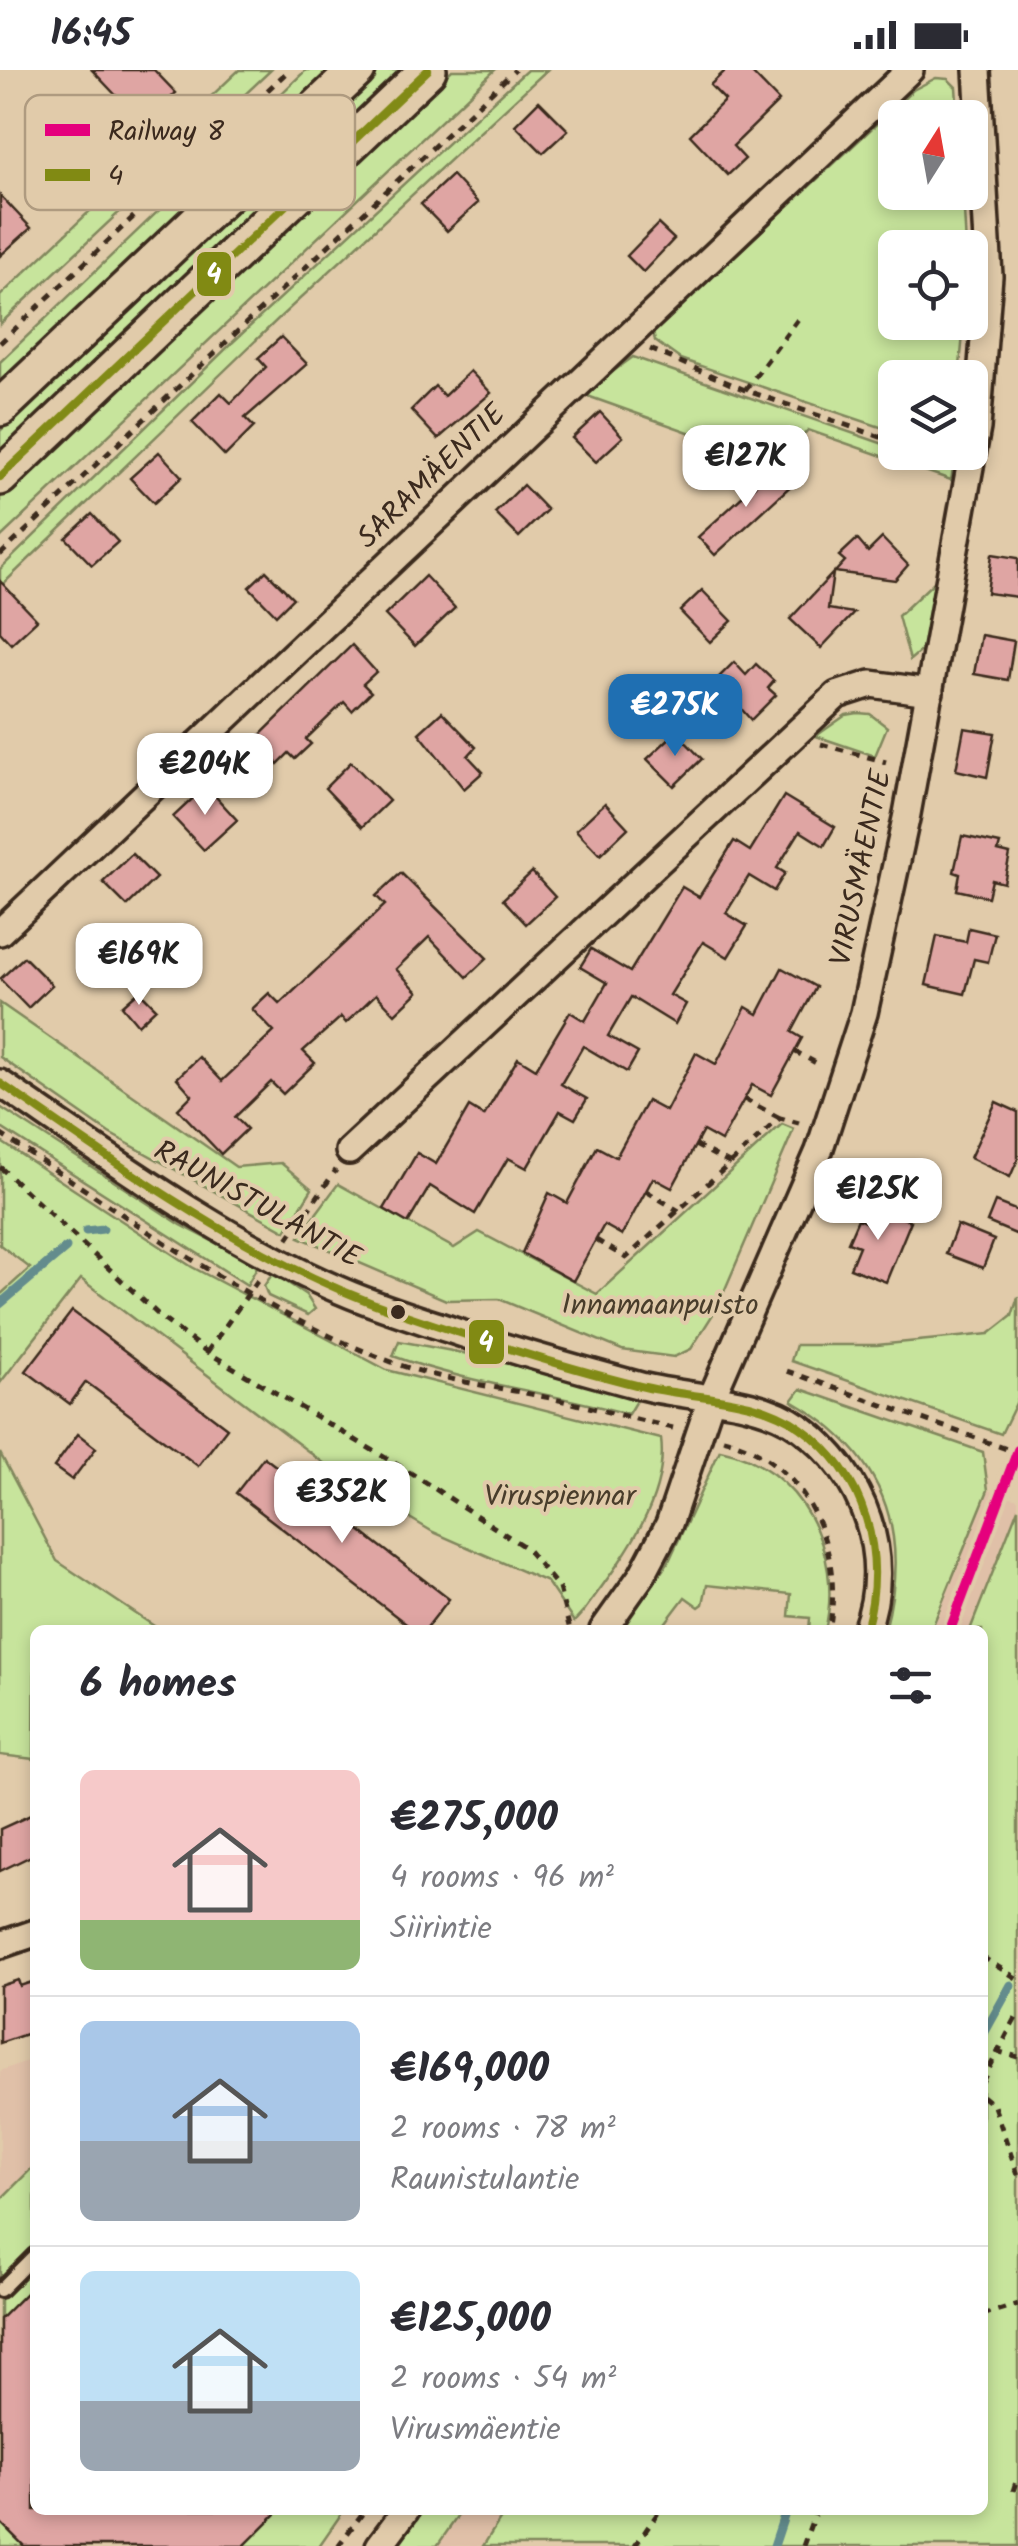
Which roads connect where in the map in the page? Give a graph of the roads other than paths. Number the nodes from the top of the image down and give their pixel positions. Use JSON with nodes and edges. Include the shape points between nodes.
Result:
{"nodes":[{"id":1,"x":357,"y":70,"type":"edge"},
{"id":2,"x":428,"y":70,"type":"edge"},
{"id":3,"x":910,"y":70,"type":"edge"},
{"id":4,"x":978,"y":70,"type":"edge"},
{"id":5,"x":331,"y":95,"type":"edge"},
{"id":6,"x":355,"y":139,"type":"edge"},
{"id":7,"x":209,"y":210,"type":"edge"},
{"id":8,"x":281,"y":210,"type":"edge"},
{"id":9,"x":0,"y":408,"type":"edge"},
{"id":10,"x":0,"y":477,"type":"edge"},
{"id":11,"x":930,"y":692,"type":"junction"},
{"id":12,"x":0,"y":932,"type":"edge"},
{"id":13,"x":0,"y":1083,"type":"edge"},
{"id":14,"x":349,"y":1151,"type":"road end"},
{"id":15,"x":711,"y":1399,"type":"junction"},
{"id":16,"x":607,"y":1625,"type":"edge"},
{"id":17,"x":867,"y":1625,"type":"edge"},
{"id":18,"x":30,"y":1936,"type":"edge"},
{"id":19,"x":0,"y":1945,"type":"edge"},
{"id":20,"x":30,"y":2260,"type":"edge"},
{"id":21,"x":0,"y":2290,"type":"edge"},
{"id":22,"x":402,"y":2515,"type":"edge"},
{"id":23,"x":378,"y":2546,"type":"edge"}],
"edges":[{"from":1,"to":5,"type":"main road"},
{"from":2,"to":6,"type":"main road"},
{"from":3,"to":12,"type":"street","name":"SARAMÄENTIE"},
{"from":4,"to":11,"type":"street","name":"VIRUSMÄENTIE","via":[[988,211],[987,342]]},
{"from":7,"to":9,"type":"main road"},
{"from":8,"to":10,"type":"main road"},
{"from":11,"to":14,"type":"street","via":[[890,683],[860,685],[837,696]]},
{"from":11,"to":15,"type":"street","name":"VIRUSMÄENTIE","via":[[864,1013],[819,1150]]},
{"from":13,"to":15,"type":"street","name":"RAUNISTULANTIE","via":[[130,1172],[349,1294],[644,1387]]},
{"from":15,"to":16,"type":"street","name":"VIRUSMÄENTIE","via":[[669,1524]]},
{"from":15,"to":17,"type":"street","name":"RAUNISTULANTIE","via":[[792,1422],[848,1480],[869,1519],[878,1571]]},
{"from":18,"to":19,"type":"street"},
{"from":20,"to":21,"type":"lane"},
{"from":22,"to":23,"type":"street"}]}
